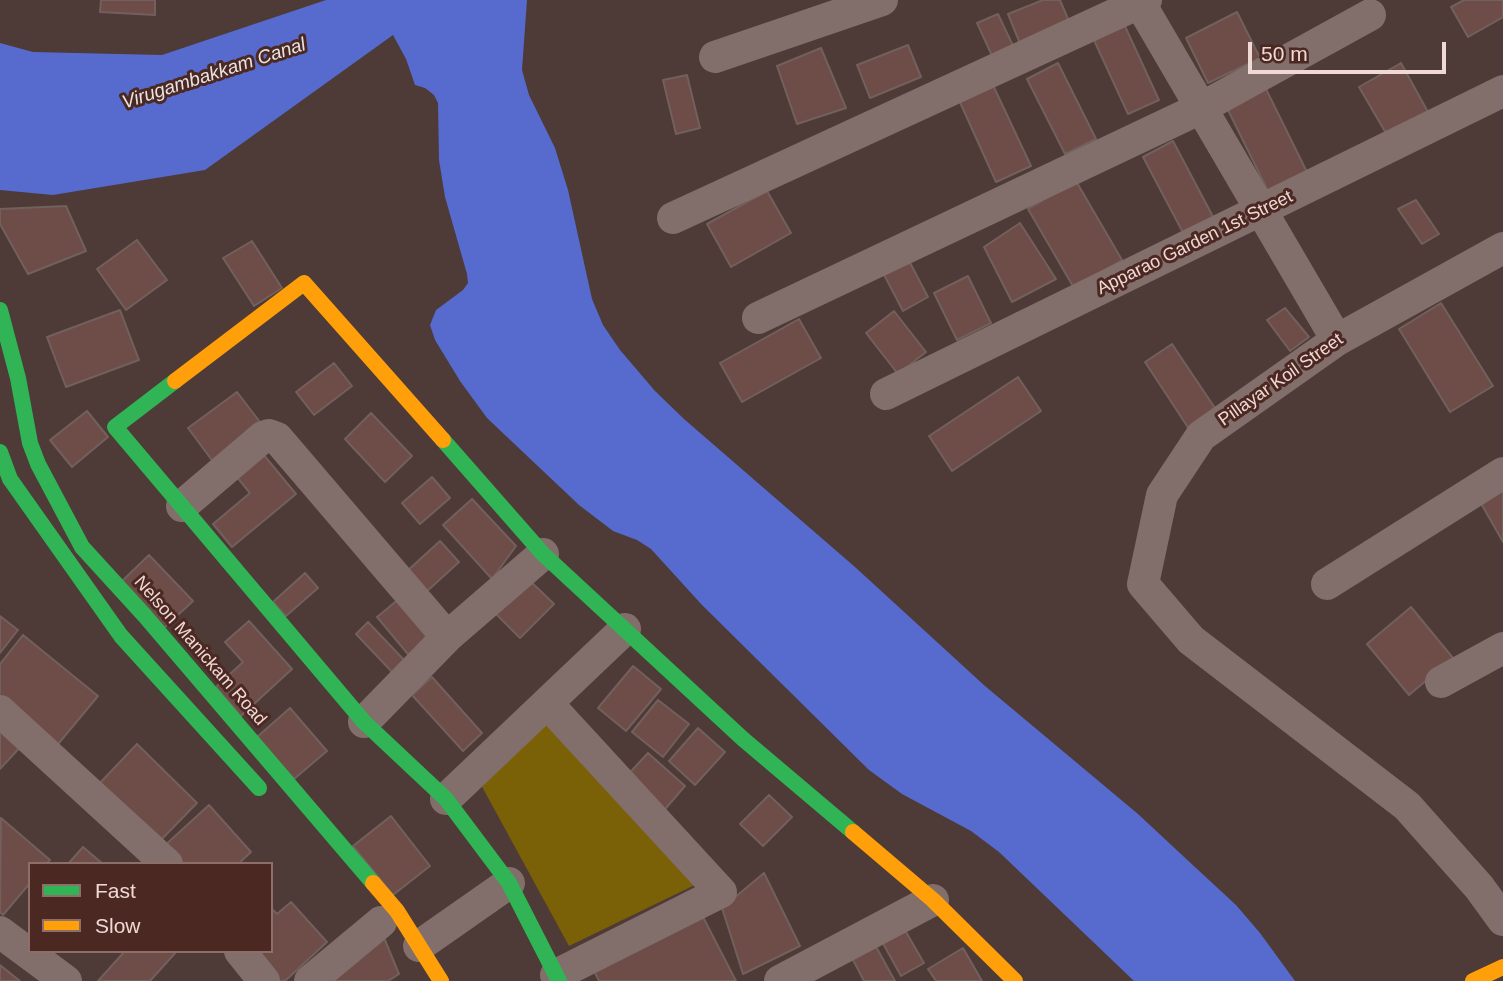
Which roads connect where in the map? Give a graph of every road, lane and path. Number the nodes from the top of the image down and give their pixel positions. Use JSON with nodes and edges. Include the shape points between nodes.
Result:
{"nodes":[{"id":1,"x":882,"y":0,"type":"edge"},
{"id":2,"x":1142,"y":1,"type":"edge"},
{"id":3,"x":1370,"y":15,"type":"dead end"},
{"id":4,"x":715,"y":57,"type":"dead end"},
{"id":5,"x":1503,"y":91,"type":"edge"},
{"id":6,"x":1200,"y":108,"type":"junction"},
{"id":7,"x":1261,"y":210,"type":"junction"},
{"id":8,"x":673,"y":218,"type":"dead end"},
{"id":9,"x":1503,"y":248,"type":"edge"},
{"id":10,"x":0,"y":310,"type":"edge"},
{"id":11,"x":758,"y":318,"type":"dead end"},
{"id":12,"x":1337,"y":340,"type":"junction"},
{"id":13,"x":886,"y":394,"type":"dead end"},
{"id":14,"x":4,"y":473,"type":"edge"},
{"id":15,"x":1503,"y":473,"type":"edge"},
{"id":16,"x":182,"y":506,"type":"junction"},
{"id":17,"x":543,"y":554,"type":"junction"},
{"id":18,"x":1327,"y":584,"type":"dead end"},
{"id":19,"x":625,"y":629,"type":"junction"},
{"id":20,"x":447,"y":637,"type":"junction"},
{"id":21,"x":1503,"y":648,"type":"edge"},
{"id":22,"x":1441,"y":682,"type":"dead end"},
{"id":23,"x":547,"y":703,"type":"junction"},
{"id":24,"x":0,"y":711,"type":"edge"},
{"id":25,"x":365,"y":722,"type":"junction"},
{"id":26,"x":269,"y":799,"type":"dead end"},
{"id":27,"x":446,"y":799,"type":"junction"},
{"id":28,"x":165,"y":862,"type":"edge"},
{"id":29,"x":1491,"y":880,"type":"edge"},
{"id":30,"x":509,"y":883,"type":"junction"},
{"id":31,"x":933,"y":900,"type":"junction"},
{"id":32,"x":1503,"y":920,"type":"edge"},
{"id":33,"x":380,"y":923,"type":"dead end"},
{"id":34,"x":0,"y":932,"type":"edge"},
{"id":35,"x":419,"y":946,"type":"junction"},
{"id":36,"x":242,"y":953,"type":"edge"},
{"id":37,"x":1503,"y":967,"type":"edge"},
{"id":38,"x":558,"y":978,"type":"edge"},
{"id":39,"x":65,"y":981,"type":"edge"},
{"id":40,"x":264,"y":981,"type":"edge"},
{"id":41,"x":310,"y":981,"type":"edge"},
{"id":42,"x":441,"y":981,"type":"edge"},
{"id":43,"x":780,"y":981,"type":"edge"},
{"id":44,"x":1015,"y":981,"type":"edge"},
{"id":45,"x":1474,"y":981,"type":"edge"}],
"edges":[{"from":1,"to":4,"type":"street"},
{"from":2,"to":6,"type":"street"},
{"from":2,"to":8,"type":"street"},
{"from":3,"to":6,"type":"street"},
{"from":5,"to":7,"type":"street","name":"Apparao Garden 1st Street"},
{"from":6,"to":7,"type":"street"},
{"from":6,"to":11,"type":"street"},
{"from":7,"to":12,"type":"street"},
{"from":7,"to":13,"type":"street","name":"Apparao Garden 1st Street"},
{"from":9,"to":12,"type":"street","name":"Pillayar Koil Street"},
{"from":10,"to":35,"type":"street","name":"Nelson Manickam Road","via":[[30,443],[82,547],[397,911]]},
{"from":12,"to":29,"type":"street","name":"Pillayar Koil Street","via":[[1201,436],[1162,495],[1143,583],[1191,640],[1407,806]]},
{"from":14,"to":26,"type":"street","via":[[121,635]]},
{"from":15,"to":18,"type":"street"},
{"from":16,"to":17,"type":"street","via":[[115,428],[304,283]]},
{"from":16,"to":20,"type":"street","via":[[263,437],[277,438]]},
{"from":16,"to":25,"type":"street"},
{"from":17,"to":19,"type":"street"},
{"from":17,"to":20,"type":"street"},
{"from":19,"to":23,"type":"street"},
{"from":19,"to":31,"type":"street","via":[[743,739]]},
{"from":20,"to":25,"type":"street"},
{"from":21,"to":22,"type":"street"},
{"from":23,"to":27,"type":"street"},
{"from":23,"to":38,"type":"street","via":[[721,892]]},
{"from":24,"to":28,"type":"street"},
{"from":25,"to":27,"type":"street"},
{"from":27,"to":30,"type":"street"},
{"from":29,"to":32,"type":"street"},
{"from":30,"to":35,"type":"street"},
{"from":30,"to":38,"type":"street"},
{"from":31,"to":43,"type":"street"},
{"from":31,"to":44,"type":"street"},
{"from":33,"to":41,"type":"street"},
{"from":34,"to":39,"type":"street"},
{"from":35,"to":42,"type":"street","name":"Nelson Manickam Road"},
{"from":36,"to":40,"type":"street"},
{"from":37,"to":45,"type":"street"}]}
